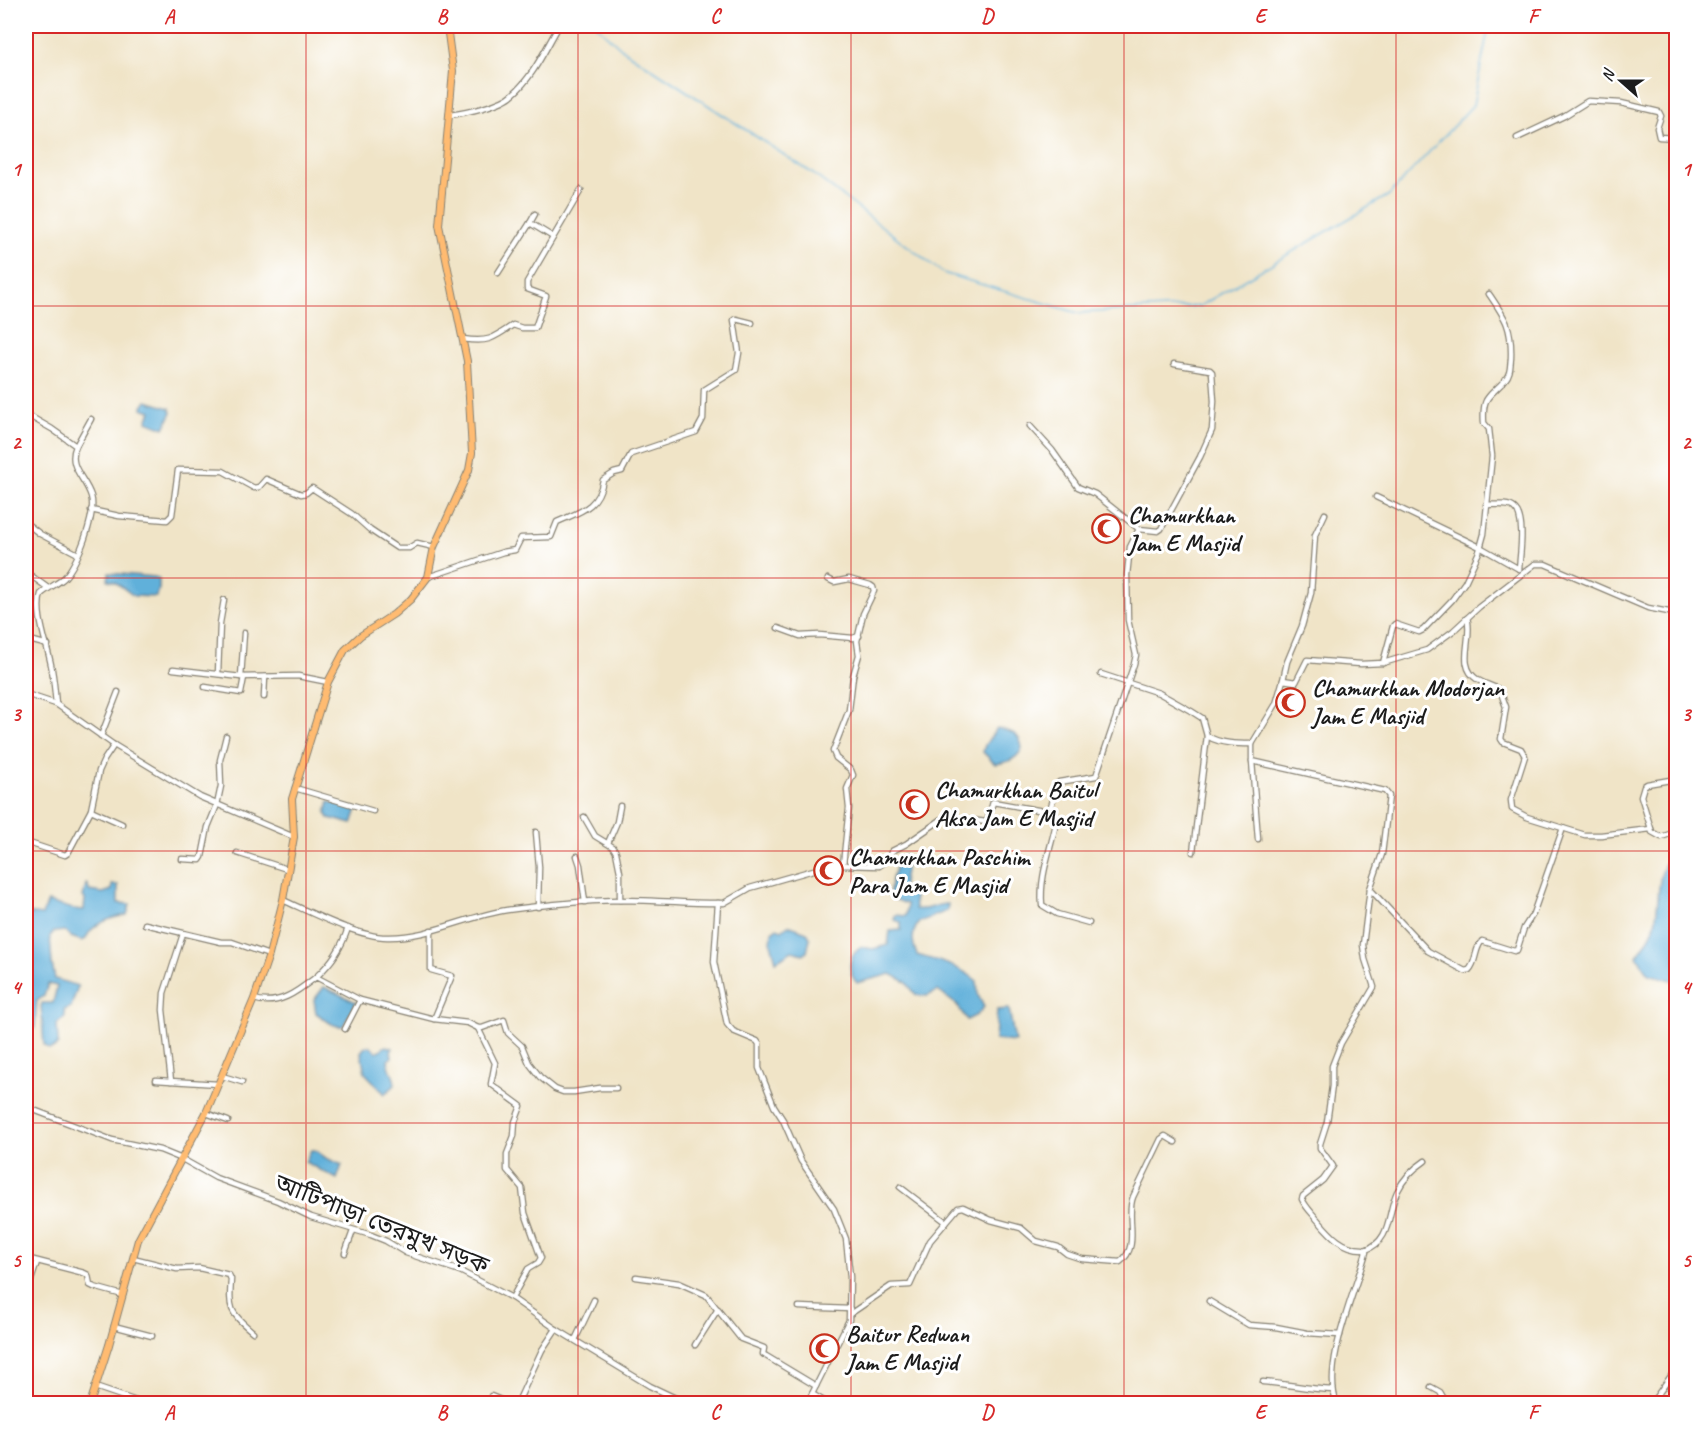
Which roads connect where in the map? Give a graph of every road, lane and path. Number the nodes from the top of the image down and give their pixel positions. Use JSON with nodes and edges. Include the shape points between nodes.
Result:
{"nodes":[{"id":1,"x":447,"y":26,"type":"edge"},
{"id":2,"x":556,"y":31,"type":"dead end"},
{"id":3,"x":450,"y":115,"type":"junction"},
{"id":4,"x":1517,"y":138,"type":"dead end"},
{"id":5,"x":1677,"y":138,"type":"edge"},
{"id":6,"x":580,"y":190,"type":"dead end"},
{"id":7,"x":535,"y":214,"type":"dead end"},
{"id":8,"x":530,"y":223,"type":"junction"},
{"id":9,"x":553,"y":237,"type":"junction"},
{"id":10,"x":498,"y":273,"type":"dead end"},
{"id":11,"x":1489,"y":294,"type":"dead end"},
{"id":12,"x":752,"y":323,"type":"dead end"},
{"id":13,"x":463,"y":339,"type":"junction"},
{"id":14,"x":1174,"y":364,"type":"dead end"},
{"id":15,"x":26,"y":414,"type":"edge"},
{"id":16,"x":91,"y":419,"type":"dead end"},
{"id":17,"x":1030,"y":426,"type":"dead end"},
{"id":18,"x":76,"y":446,"type":"junction"},
{"id":19,"x":1376,"y":497,"type":"dead end"},
{"id":20,"x":1486,"y":505,"type":"junction"},
{"id":21,"x":91,"y":510,"type":"junction"},
{"id":22,"x":1325,"y":514,"type":"dead end"},
{"id":23,"x":26,"y":523,"type":"edge"},
{"id":24,"x":1139,"y":529,"type":"junction"},
{"id":25,"x":434,"y":547,"type":"junction"},
{"id":26,"x":1480,"y":547,"type":"junction"},
{"id":27,"x":78,"y":554,"type":"junction"},
{"id":28,"x":26,"y":572,"type":"edge"},
{"id":29,"x":1518,"y":572,"type":"junction"},
{"id":30,"x":1677,"y":576,"type":"edge"},
{"id":31,"x":428,"y":577,"type":"junction"},
{"id":32,"x":828,"y":579,"type":"dead end"},
{"id":33,"x":48,"y":588,"type":"junction"},
{"id":34,"x":224,"y":600,"type":"dead end"},
{"id":35,"x":1675,"y":613,"type":"edge"},
{"id":36,"x":1467,"y":618,"type":"junction"},
{"id":37,"x":778,"y":628,"type":"dead end"},
{"id":38,"x":243,"y":633,"type":"dead end"},
{"id":39,"x":859,"y":636,"type":"junction"},
{"id":40,"x":26,"y":639,"type":"edge"},
{"id":41,"x":48,"y":645,"type":"junction"},
{"id":42,"x":1383,"y":663,"type":"junction"},
{"id":43,"x":173,"y":669,"type":"dead end"},
{"id":44,"x":218,"y":674,"type":"junction"},
{"id":45,"x":1101,"y":674,"type":"dead end"},
{"id":46,"x":243,"y":677,"type":"junction"},
{"id":47,"x":265,"y":677,"type":"junction"},
{"id":48,"x":1283,"y":680,"type":"junction"},
{"id":49,"x":328,"y":682,"type":"junction"},
{"id":50,"x":1127,"y":682,"type":"junction"},
{"id":51,"x":205,"y":687,"type":"dead end"},
{"id":52,"x":118,"y":692,"type":"dead end"},
{"id":53,"x":26,"y":694,"type":"edge"},
{"id":54,"x":264,"y":697,"type":"dead end"},
{"id":55,"x":56,"y":704,"type":"junction"},
{"id":56,"x":101,"y":736,"type":"junction"},
{"id":57,"x":226,"y":736,"type":"dead end"},
{"id":58,"x":1207,"y":736,"type":"junction"},
{"id":59,"x":1252,"y":744,"type":"junction"},
{"id":60,"x":114,"y":745,"type":"junction"},
{"id":61,"x":1252,"y":761,"type":"junction"},
{"id":62,"x":1677,"y":779,"type":"edge"},
{"id":63,"x":295,"y":788,"type":"junction"},
{"id":64,"x":217,"y":805,"type":"junction"},
{"id":65,"x":620,"y":806,"type":"dead end"},
{"id":66,"x":91,"y":810,"type":"junction"},
{"id":67,"x":373,"y":811,"type":"dead end"},
{"id":68,"x":1049,"y":812,"type":"junction"},
{"id":69,"x":584,"y":817,"type":"dead end"},
{"id":70,"x":122,"y":824,"type":"dead end"},
{"id":71,"x":1563,"y":828,"type":"junction"},
{"id":72,"x":1651,"y":829,"type":"junction"},
{"id":73,"x":536,"y":832,"type":"dead end"},
{"id":74,"x":1677,"y":832,"type":"edge"},
{"id":75,"x":294,"y":837,"type":"junction"},
{"id":76,"x":1258,"y":839,"type":"dead end"},
{"id":77,"x":26,"y":842,"type":"edge"},
{"id":78,"x":608,"y":843,"type":"junction"},
{"id":79,"x":1193,"y":852,"type":"dead end"},
{"id":80,"x":237,"y":854,"type":"dead end"},
{"id":81,"x":577,"y":856,"type":"dead end"},
{"id":82,"x":182,"y":859,"type":"dead end"},
{"id":83,"x":843,"y":865,"type":"junction"},
{"id":84,"x":287,"y":869,"type":"junction"},
{"id":85,"x":1370,"y":889,"type":"junction"},
{"id":86,"x":283,"y":900,"type":"junction"},
{"id":87,"x":620,"y":900,"type":"junction"},
{"id":88,"x":585,"y":902,"type":"junction"},
{"id":89,"x":718,"y":903,"type":"junction"},
{"id":90,"x":538,"y":907,"type":"junction"},
{"id":91,"x":1089,"y":923,"type":"dead end"},
{"id":92,"x":145,"y":924,"type":"dead end"},
{"id":93,"x":348,"y":928,"type":"junction"},
{"id":94,"x":430,"y":930,"type":"junction"},
{"id":95,"x":183,"y":934,"type":"junction"},
{"id":96,"x":269,"y":955,"type":"junction"},
{"id":97,"x":316,"y":976,"type":"junction"},
{"id":98,"x":254,"y":999,"type":"junction"},
{"id":99,"x":360,"y":1000,"type":"junction"},
{"id":100,"x":434,"y":1019,"type":"junction"},
{"id":101,"x":478,"y":1028,"type":"junction"},
{"id":102,"x":345,"y":1029,"type":"dead end"},
{"id":103,"x":222,"y":1076,"type":"junction"},
{"id":104,"x":156,"y":1080,"type":"dead end"},
{"id":105,"x":171,"y":1081,"type":"junction"},
{"id":106,"x":242,"y":1082,"type":"dead end"},
{"id":107,"x":218,"y":1084,"type":"junction"},
{"id":108,"x":616,"y":1088,"type":"dead end"},
{"id":109,"x":26,"y":1107,"type":"edge"},
{"id":110,"x":206,"y":1113,"type":"junction"},
{"id":111,"x":228,"y":1120,"type":"dead end"},
{"id":112,"x":1175,"y":1142,"type":"dead end"},
{"id":113,"x":183,"y":1159,"type":"junction"},
{"id":114,"x":1425,"y":1161,"type":"dead end"},
{"id":115,"x":900,"y":1187,"type":"dead end"},
{"id":116,"x":946,"y":1222,"type":"junction"},
{"id":117,"x":353,"y":1231,"type":"junction"},
{"id":118,"x":1365,"y":1250,"type":"junction"},
{"id":119,"x":345,"y":1253,"type":"dead end"},
{"id":120,"x":26,"y":1258,"type":"edge"},
{"id":121,"x":133,"y":1258,"type":"junction"},
{"id":122,"x":37,"y":1262,"type":"junction"},
{"id":123,"x":636,"y":1277,"type":"dead end"},
{"id":124,"x":26,"y":1295,"type":"edge"},
{"id":125,"x":123,"y":1295,"type":"junction"},
{"id":126,"x":512,"y":1298,"type":"junction"},
{"id":127,"x":594,"y":1300,"type":"dead end"},
{"id":128,"x":1209,"y":1301,"type":"dead end"},
{"id":129,"x":799,"y":1307,"type":"dead end"},
{"id":130,"x":718,"y":1309,"type":"junction"},
{"id":131,"x":850,"y":1312,"type":"junction"},
{"id":132,"x":114,"y":1326,"type":"junction"},
{"id":133,"x":556,"y":1329,"type":"junction"},
{"id":134,"x":253,"y":1332,"type":"dead end"},
{"id":135,"x":1341,"y":1335,"type":"junction"},
{"id":136,"x":152,"y":1336,"type":"dead end"},
{"id":137,"x":575,"y":1340,"type":"junction"},
{"id":138,"x":694,"y":1345,"type":"dead end"},
{"id":139,"x":1677,"y":1369,"type":"edge"},
{"id":140,"x":1263,"y":1382,"type":"dead end"},
{"id":141,"x":816,"y":1386,"type":"junction"},
{"id":142,"x":95,"y":1387,"type":"junction"},
{"id":143,"x":1431,"y":1387,"type":"dead end"},
{"id":144,"x":1333,"y":1390,"type":"junction"},
{"id":145,"x":812,"y":1394,"type":"junction"},
{"id":146,"x":491,"y":1396,"type":"dead end"},
{"id":147,"x":90,"y":1404,"type":"edge"},
{"id":148,"x":145,"y":1404,"type":"edge"},
{"id":149,"x":156,"y":1404,"type":"edge"},
{"id":150,"x":173,"y":1404,"type":"edge"},
{"id":151,"x":511,"y":1404,"type":"edge"},
{"id":152,"x":517,"y":1404,"type":"edge"},
{"id":153,"x":688,"y":1404,"type":"edge"},
{"id":154,"x":807,"y":1404,"type":"edge"},
{"id":155,"x":829,"y":1404,"type":"edge"},
{"id":156,"x":1337,"y":1404,"type":"edge"},
{"id":157,"x":1447,"y":1404,"type":"edge"},
{"id":158,"x":1651,"y":1404,"type":"edge"}],
"edges":[{"from":1,"to":3,"type":"main road","via":[[453,70]]},
{"from":2,"to":3,"type":"street","via":[[512,96]]},
{"from":3,"to":13,"type":"main road","via":[[439,225]]},
{"from":4,"to":5,"type":"street","via":[[1588,101],[1621,103],[1659,112],[1659,137]]},
{"from":6,"to":9,"type":"street"},
{"from":7,"to":8,"type":"street"},
{"from":8,"to":9,"type":"street"},
{"from":8,"to":10,"type":"street"},
{"from":9,"to":13,"type":"street","via":[[526,282],[527,289],[546,296],[535,328],[513,325],[491,340]]},
{"from":11,"to":20,"type":"street","via":[[1511,332],[1512,345],[1510,370],[1485,402],[1484,423],[1489,429],[1492,456]]},
{"from":12,"to":31,"type":"street","via":[[734,321],[739,353],[736,370],[704,390],[703,419],[696,432],[631,454],[622,471],[603,480],[596,500],[557,522],[551,537],[521,538],[515,550]]},
{"from":13,"to":25,"type":"main road","via":[[472,453],[463,487]]},
{"from":14,"to":24,"type":"street","via":[[1212,372],[1212,430],[1161,529]]},
{"from":15,"to":18,"type":"street"},
{"from":16,"to":18,"type":"street"},
{"from":17,"to":24,"type":"street","via":[[1078,487],[1095,494]]},
{"from":18,"to":21,"type":"street","via":[[73,461],[91,496]]},
{"from":19,"to":26,"type":"street"},
{"from":20,"to":26,"type":"street"},
{"from":20,"to":29,"type":"street","via":[[1516,509],[1522,529]]},
{"from":21,"to":25,"type":"street","via":[[167,520],[172,515],[178,470],[223,471],[254,488],[266,479],[300,494],[312,488],[397,548],[417,543]]},
{"from":21,"to":27,"type":"street"},
{"from":22,"to":48,"type":"street","via":[[1316,535],[1311,593]]},
{"from":23,"to":27,"type":"street"},
{"from":24,"to":50,"type":"street","via":[[1128,560],[1127,610],[1136,655]]},
{"from":25,"to":31,"type":"main road"},
{"from":26,"to":29,"type":"street"},
{"from":26,"to":42,"type":"street","via":[[1465,582],[1423,630],[1393,626]]},
{"from":27,"to":33,"type":"street","via":[[66,576]]},
{"from":28,"to":33,"type":"street"},
{"from":29,"to":35,"type":"street","via":[[1545,564],[1648,608]]},
{"from":29,"to":36,"type":"street"},
{"from":30,"to":35,"type":"street"},
{"from":31,"to":49,"type":"main road","via":[[394,614],[345,650]]},
{"from":32,"to":39,"type":"street","via":[[849,579],[873,587]]},
{"from":33,"to":41,"type":"street","via":[[39,603]]},
{"from":34,"to":44,"type":"street"},
{"from":36,"to":42,"type":"street","via":[[1427,650]]},
{"from":36,"to":71,"type":"street","via":[[1470,626],[1466,659],[1470,672],[1479,681],[1500,690],[1506,707],[1501,739],[1525,756],[1511,800],[1512,809]]},
{"from":37,"to":39,"type":"street","via":[[800,636]]},
{"from":38,"to":46,"type":"street"},
{"from":39,"to":83,"type":"street","via":[[860,655],[849,710],[833,751],[853,775],[847,789]]},
{"from":40,"to":41,"type":"street"},
{"from":41,"to":55,"type":"street"},
{"from":42,"to":48,"type":"street","via":[[1309,659],[1296,682]]},
{"from":43,"to":44,"type":"street"},
{"from":44,"to":46,"type":"street"},
{"from":45,"to":50,"type":"street"},
{"from":46,"to":47,"type":"street"},
{"from":46,"to":51,"type":"street","via":[[241,693]]},
{"from":47,"to":49,"type":"street","via":[[298,676]]},
{"from":47,"to":54,"type":"street"},
{"from":48,"to":59,"type":"street","via":[[1276,704]]},
{"from":49,"to":63,"type":"main road"},
{"from":50,"to":58,"type":"street","via":[[1159,693],[1202,718]]},
{"from":50,"to":68,"type":"street","via":[[1096,776],[1059,782]]},
{"from":52,"to":56,"type":"street"},
{"from":53,"to":55,"type":"street"},
{"from":55,"to":56,"type":"street"},
{"from":56,"to":60,"type":"street"},
{"from":57,"to":64,"type":"street"},
{"from":58,"to":59,"type":"street","via":[[1230,744]]},
{"from":58,"to":79,"type":"street"},
{"from":59,"to":61,"type":"street"},
{"from":60,"to":64,"type":"street"},
{"from":60,"to":66,"type":"street","via":[[99,771]]},
{"from":61,"to":76,"type":"street"},
{"from":61,"to":85,"type":"street","via":[[1388,793],[1382,854]]},
{"from":62,"to":72,"type":"street","via":[[1644,786],[1641,796]]},
{"from":63,"to":67,"type":"street"},
{"from":63,"to":75,"type":"main road"},
{"from":64,"to":75,"type":"street"},
{"from":64,"to":82,"type":"street","via":[[202,857]]},
{"from":65,"to":78,"type":"street"},
{"from":66,"to":70,"type":"street"},
{"from":66,"to":77,"type":"street","via":[[65,855]]},
{"from":68,"to":83,"type":"street","via":[[993,802],[987,822],[945,817],[892,851],[883,864]]},
{"from":68,"to":91,"type":"street","via":[[1057,818],[1041,880],[1042,905],[1057,914]]},
{"from":69,"to":78,"type":"street","via":[[595,836]]},
{"from":71,"to":72,"type":"street","via":[[1592,836]]},
{"from":71,"to":85,"type":"street","via":[[1517,950],[1482,941],[1475,960],[1465,971],[1428,951]]},
{"from":72,"to":74,"type":"street","via":[[1661,837]]},
{"from":73,"to":90,"type":"street"},
{"from":75,"to":84,"type":"main road"},
{"from":78,"to":87,"type":"street","via":[[618,858]]},
{"from":80,"to":84,"type":"street"},
{"from":81,"to":88,"type":"street"},
{"from":83,"to":89,"type":"street","via":[[750,888]]},
{"from":84,"to":86,"type":"main road"},
{"from":85,"to":118,"type":"street","via":[[1363,945],[1374,987],[1332,1066],[1327,1122],[1320,1144],[1333,1166],[1302,1199],[1333,1237],[1342,1244]]},
{"from":86,"to":93,"type":"street"},
{"from":86,"to":96,"type":"main road"},
{"from":87,"to":88,"type":"street"},
{"from":87,"to":89,"type":"street"},
{"from":88,"to":90,"type":"street"},
{"from":89,"to":131,"type":"street","via":[[714,962],[727,1024],[759,1044],[759,1068],[774,1106],[801,1161],[834,1209],[846,1239]]},
{"from":90,"to":94,"type":"street","via":[[478,915]]},
{"from":92,"to":95,"type":"street"},
{"from":93,"to":94,"type":"street","via":[[388,937]]},
{"from":93,"to":97,"type":"street","via":[[331,963]]},
{"from":94,"to":100,"type":"street","via":[[431,970],[452,976]]},
{"from":95,"to":96,"type":"street","via":[[232,942]]},
{"from":95,"to":105,"type":"street","via":[[164,993]]},
{"from":96,"to":98,"type":"main road"},
{"from":97,"to":98,"type":"street","via":[[298,990],[273,1001]]},
{"from":97,"to":99,"type":"street"},
{"from":98,"to":103,"type":"main road"},
{"from":99,"to":100,"type":"street"},
{"from":99,"to":102,"type":"street"},
{"from":100,"to":101,"type":"street"},
{"from":101,"to":108,"type":"street","via":[[504,1020],[508,1033],[522,1046],[540,1077],[563,1092]]},
{"from":101,"to":126,"type":"street","via":[[495,1063],[491,1084],[521,1106],[507,1154],[507,1170],[522,1188],[525,1213],[541,1258],[528,1269]]},
{"from":103,"to":106,"type":"street"},
{"from":103,"to":107,"type":"main road"},
{"from":104,"to":105,"type":"street"},
{"from":105,"to":107,"type":"street"},
{"from":107,"to":110,"type":"main road"},
{"from":109,"to":113,"type":"street","name":"আটিপাড়া তেরমুখ সড়ক","via":[[112,1140]]},
{"from":110,"to":111,"type":"street"},
{"from":110,"to":113,"type":"main road"},
{"from":112,"to":116,"type":"street","via":[[1165,1136],[1161,1138],[1133,1197],[1131,1240],[1120,1262],[1067,1254],[1036,1241],[1021,1228],[963,1207]]},
{"from":113,"to":117,"type":"street","name":"আটিপাড়া তেরমুখ সড়ক","via":[[216,1178]]},
{"from":113,"to":121,"type":"main road","via":[[142,1229]]},
{"from":114,"to":118,"type":"street","via":[[1402,1182],[1380,1243]]},
{"from":115,"to":116,"type":"street"},
{"from":116,"to":131,"type":"street","via":[[930,1241],[910,1285],[891,1286]]},
{"from":117,"to":119,"type":"street"},
{"from":117,"to":126,"type":"street","name":"আটিপাড়া তেরমুখ সড়ক","via":[[460,1271]]},
{"from":118,"to":135,"type":"street"},
{"from":120,"to":122,"type":"street"},
{"from":121,"to":125,"type":"main road"},
{"from":121,"to":134,"type":"street","via":[[177,1269],[199,1268],[229,1275],[230,1308]]},
{"from":122,"to":124,"type":"street"},
{"from":122,"to":125,"type":"street","via":[[84,1273],[90,1285]]},
{"from":123,"to":130,"type":"street","via":[[679,1283],[706,1295]]},
{"from":125,"to":132,"type":"main road"},
{"from":126,"to":133,"type":"street","name":"আটিপাড়া তেরমুখ সড়ক"},
{"from":127,"to":137,"type":"street"},
{"from":128,"to":135,"type":"street","via":[[1249,1325]]},
{"from":129,"to":131,"type":"street"},
{"from":130,"to":138,"type":"street"},
{"from":130,"to":141,"type":"street","via":[[743,1341],[764,1348],[765,1356]]},
{"from":131,"to":141,"type":"street"},
{"from":132,"to":136,"type":"street"},
{"from":132,"to":142,"type":"main road"},
{"from":133,"to":137,"type":"street","name":"আটিপাড়া তেরমুখ সড়ক"},
{"from":133,"to":152,"type":"street"},
{"from":135,"to":144,"type":"street"},
{"from":137,"to":153,"type":"street","name":"আটিপাড়া তেরমুখ সড়ক","via":[[650,1386]]},
{"from":139,"to":158,"type":"street"},
{"from":140,"to":144,"type":"street"},
{"from":141,"to":145,"type":"street"},
{"from":142,"to":147,"type":"main road"},
{"from":142,"to":148,"type":"street"},
{"from":143,"to":157,"type":"street","via":[[1440,1392]]},
{"from":144,"to":156,"type":"street"},
{"from":145,"to":154,"type":"street"},
{"from":145,"to":155,"type":"street"},
{"from":146,"to":151,"type":"street"},
{"from":149,"to":150,"type":"street","via":[[159,1400]]}]}
